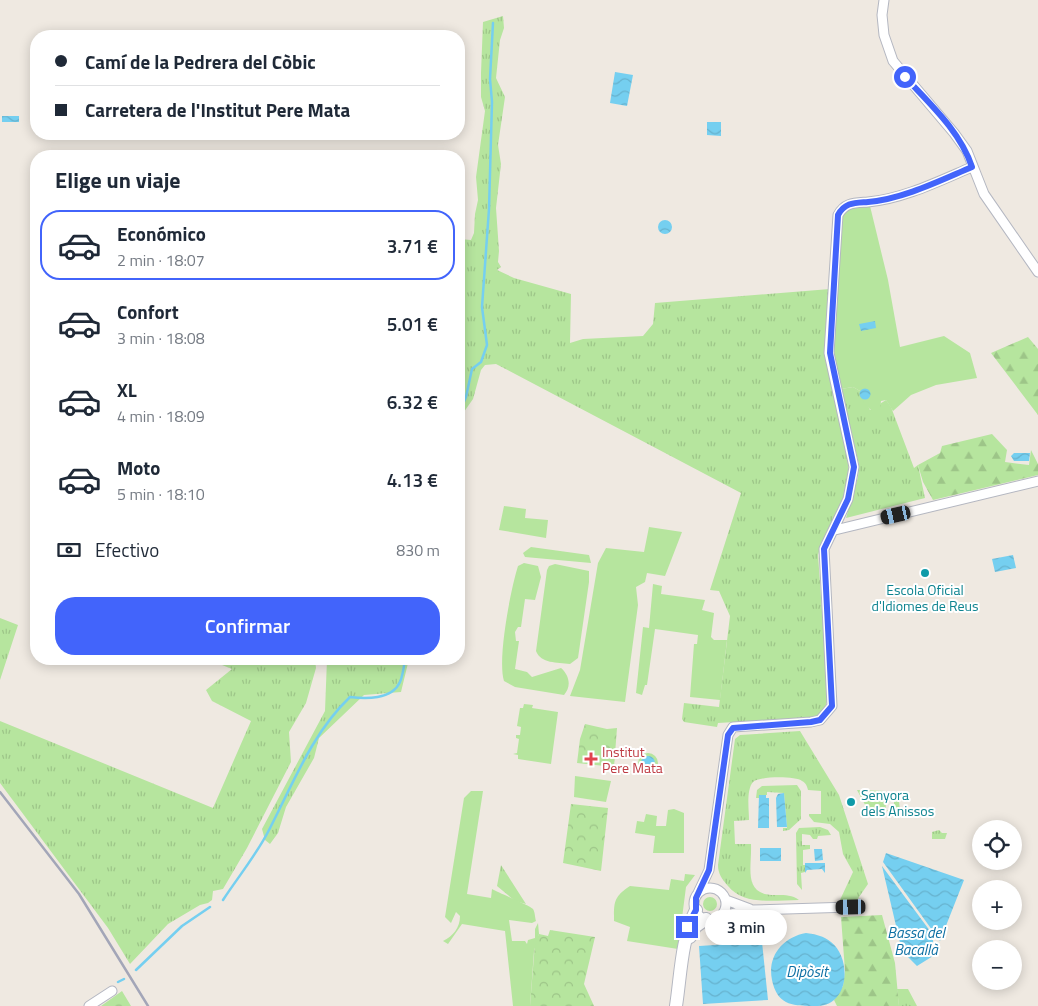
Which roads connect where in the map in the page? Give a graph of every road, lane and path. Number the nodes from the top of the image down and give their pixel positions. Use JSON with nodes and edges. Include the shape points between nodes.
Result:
{"nodes":[{"id":1,"x":884,"y":0,"type":"edge"},
{"id":2,"x":972,"y":167,"type":"junction"},
{"id":3,"x":1038,"y":272,"type":"edge"},
{"id":4,"x":1038,"y":481,"type":"edge"},
{"id":5,"x":835,"y":530,"type":"junction"},
{"id":6,"x":709,"y":870,"type":"junction"},
{"id":7,"x":718,"y":890,"type":"junction"},
{"id":8,"x":698,"y":893,"type":"junction"},
{"id":9,"x":726,"y":900,"type":"junction"},
{"id":10,"x":851,"y":907,"type":"dead end"},
{"id":11,"x":696,"y":910,"type":"junction"},
{"id":12,"x":752,"y":910,"type":"junction"},
{"id":13,"x":720,"y":916,"type":"junction"},
{"id":14,"x":706,"y":919,"type":"junction"},
{"id":15,"x":684,"y":950,"type":"junction"},
{"id":16,"x":112,"y":991,"type":"dead end"},
{"id":17,"x":89,"y":1006,"type":"edge"},
{"id":18,"x":676,"y":1006,"type":"edge"}],
"edges":[{"from":1,"to":2,"type":"street","via":[[884,35],[893,61],[954,132],[967,151]]},
{"from":2,"to":3,"type":"street","via":[[984,194]]},
{"from":2,"to":5,"type":"street","via":[[888,198],[850,203],[838,215],[830,353],[854,467],[848,499]]},
{"from":4,"to":5,"type":"street"},
{"from":5,"to":6,"type":"street","via":[[824,549],[832,706],[820,720],[733,728],[728,735]]},
{"from":6,"to":7,"type":"street"},
{"from":6,"to":8,"type":"street"},
{"from":7,"to":8,"type":"street","via":[[707,888]]},
{"from":7,"to":9,"type":"street"},
{"from":8,"to":11,"type":"street"},
{"from":9,"to":12,"type":"street"},
{"from":9,"to":13,"type":"street","via":[[725,910]]},
{"from":10,"to":12,"type":"street"},
{"from":11,"to":14,"type":"street"},
{"from":11,"to":15,"type":"street","via":[[687,927]]},
{"from":12,"to":13,"type":"street"},
{"from":13,"to":14,"type":"street"},
{"from":14,"to":15,"type":"street","via":[[695,927]]},
{"from":15,"to":18,"type":"street"},
{"from":16,"to":17,"type":"street"}]}
